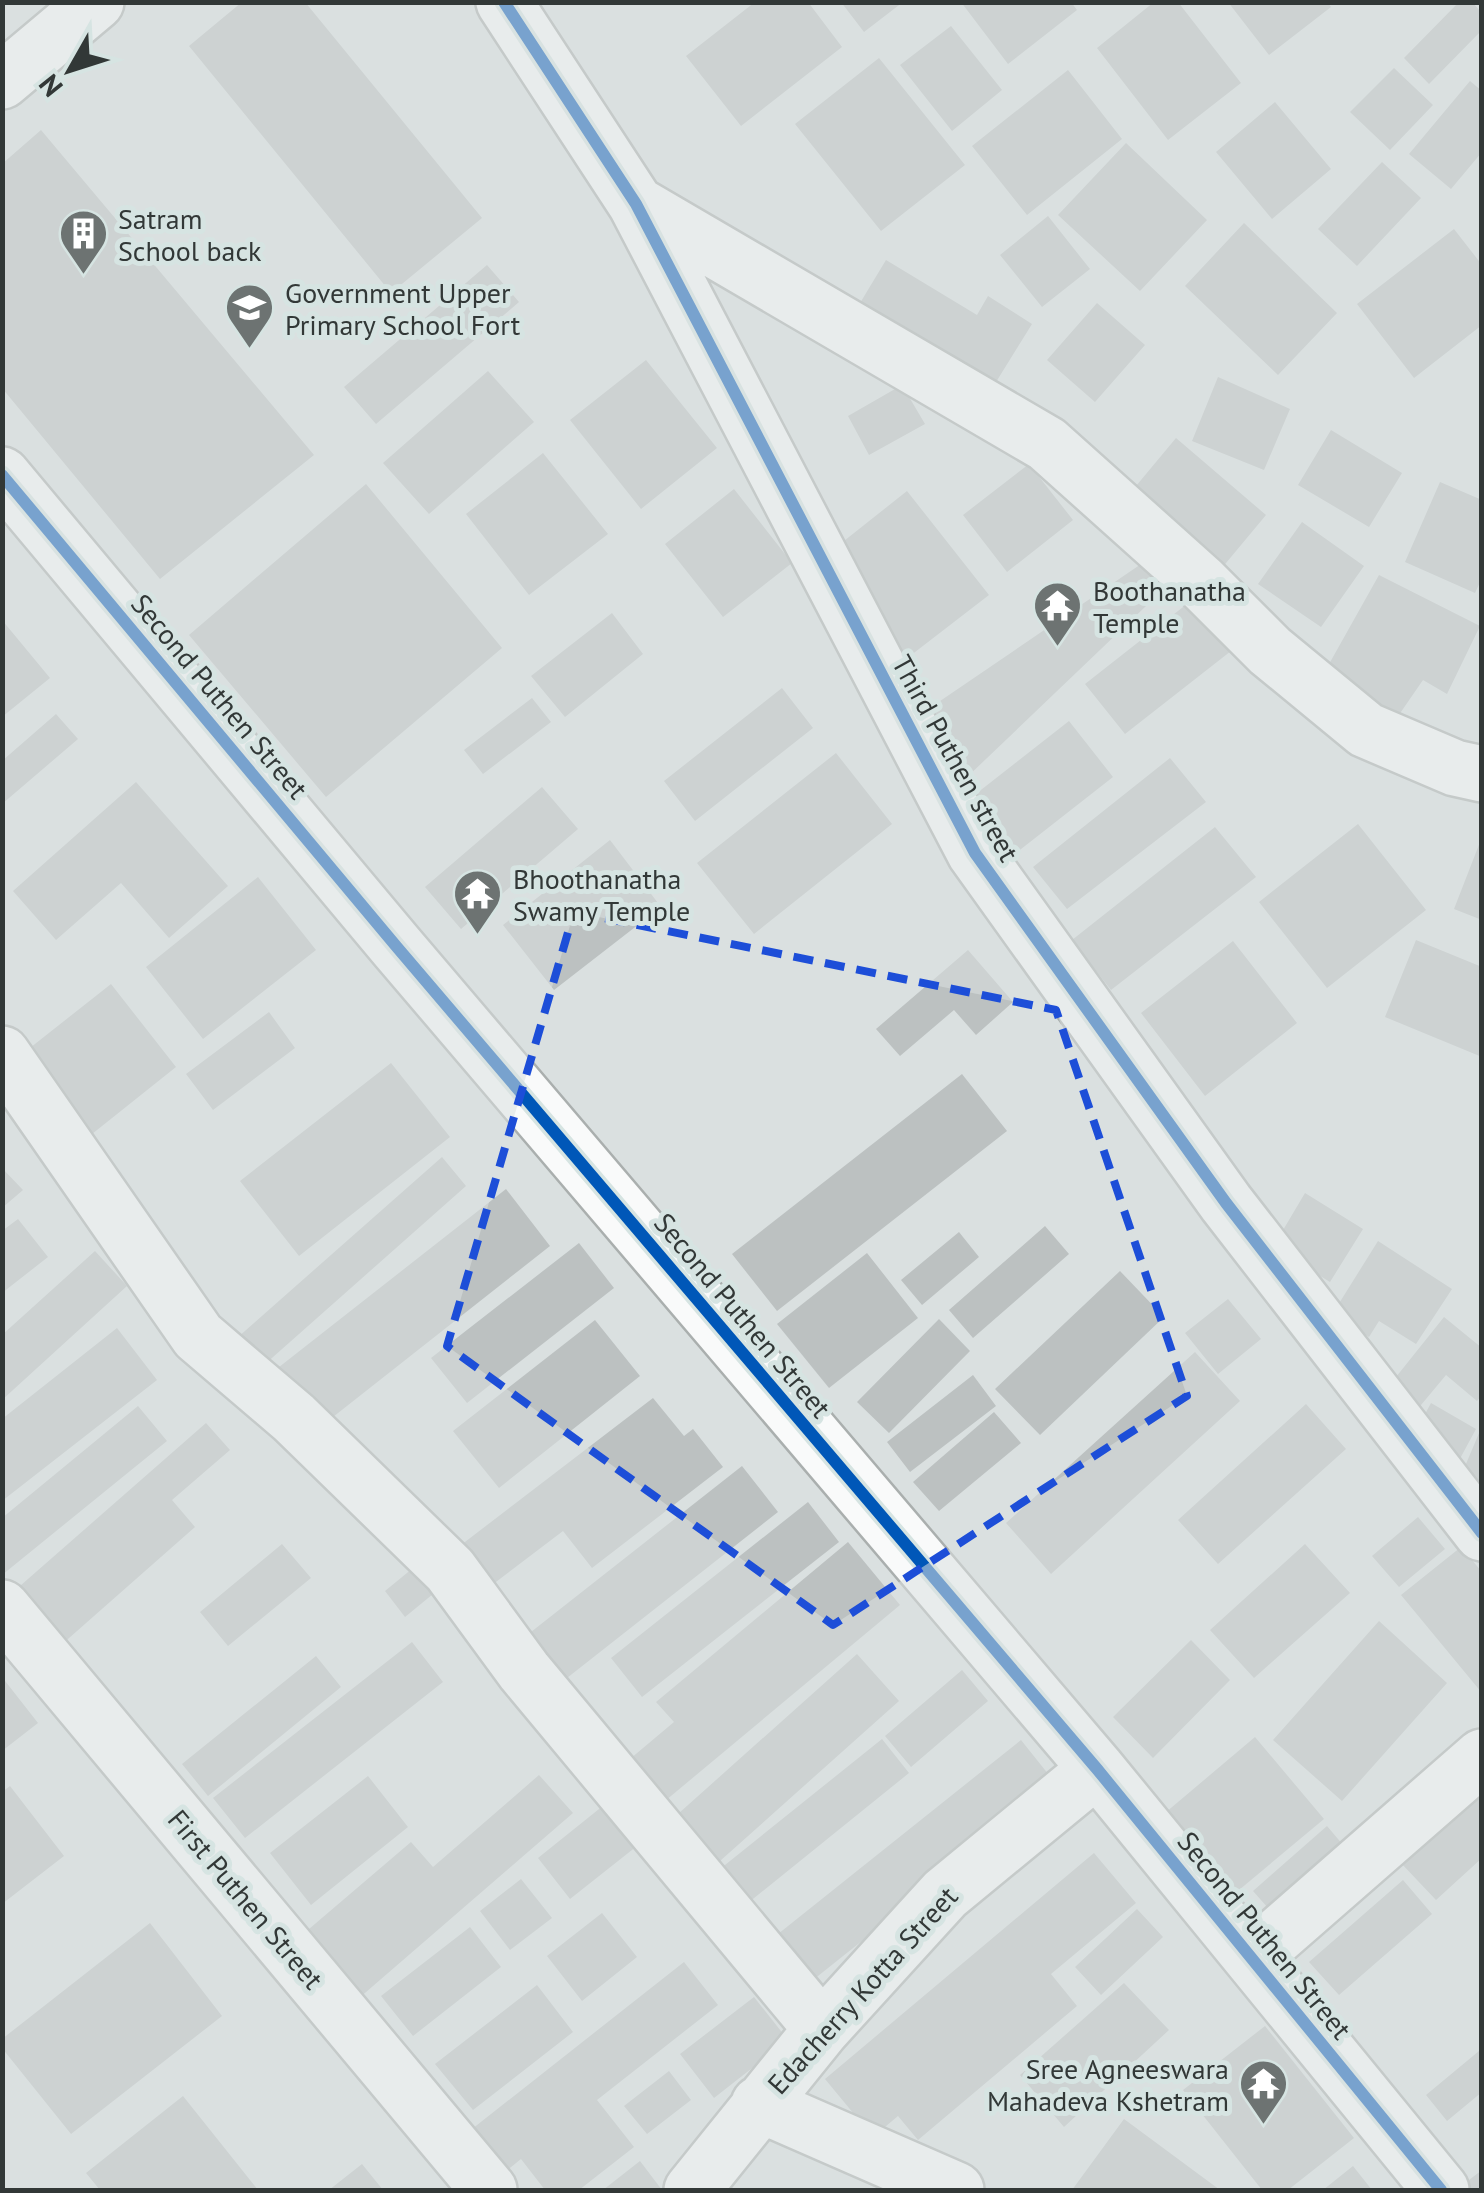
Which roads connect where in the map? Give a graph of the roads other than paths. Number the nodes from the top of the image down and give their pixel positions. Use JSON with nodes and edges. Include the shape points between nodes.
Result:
{"nodes":[{"id":1,"x":96,"y":2,"type":"edge"},
{"id":2,"x":504,"y":2,"type":"edge"},
{"id":3,"x":2,"y":81,"type":"edge"},
{"id":4,"x":636,"y":204,"type":"junction"},
{"id":5,"x":2,"y":475,"type":"edge"},
{"id":6,"x":1482,"y":774,"type":"edge"},
{"id":7,"x":2,"y":1054,"type":"edge"},
{"id":8,"x":1482,"y":1533,"type":"edge"},
{"id":9,"x":2,"y":1608,"type":"edge"},
{"id":10,"x":1482,"y":1757,"type":"edge"},
{"id":11,"x":1096,"y":1769,"type":"junction"},
{"id":12,"x":1253,"y":1957,"type":"junction"},
{"id":13,"x":822,"y":2030,"type":"junction"},
{"id":14,"x":759,"y":2104,"type":"junction"},
{"id":15,"x":488,"y":2190,"type":"edge"},
{"id":16,"x":692,"y":2190,"type":"edge"},
{"id":17,"x":956,"y":2190,"type":"edge"},
{"id":18,"x":1442,"y":2190,"type":"edge"}],
"edges":[{"from":1,"to":3,"type":"street"},
{"from":2,"to":4,"type":"street","name":"Third Puthen street"},
{"from":4,"to":6,"type":"street","via":[[1047,444],[1270,651],[1366,730]]},
{"from":4,"to":8,"type":"street","name":"Third Puthen street","via":[[975,853],[1226,1203]]},
{"from":5,"to":11,"type":"street","name":"Second Puthen Street"},
{"from":7,"to":13,"type":"street","via":[[198,1336],[294,1418],[450,1570],[524,1671]]},
{"from":9,"to":15,"type":"street","name":"First Puthen Street"},
{"from":10,"to":12,"type":"street"},
{"from":11,"to":12,"type":"street"},
{"from":11,"to":13,"type":"street","name":"Edacherry Kotta Street","via":[[945,1894]]},
{"from":11,"to":18,"type":"street","name":"Second Puthen Street"},
{"from":12,"to":18,"type":"street"},
{"from":13,"to":14,"type":"street","name":"Edacherry Kotta Street"},
{"from":14,"to":16,"type":"street","name":"Edacherry Kotta Street"},
{"from":14,"to":17,"type":"street"}]}
